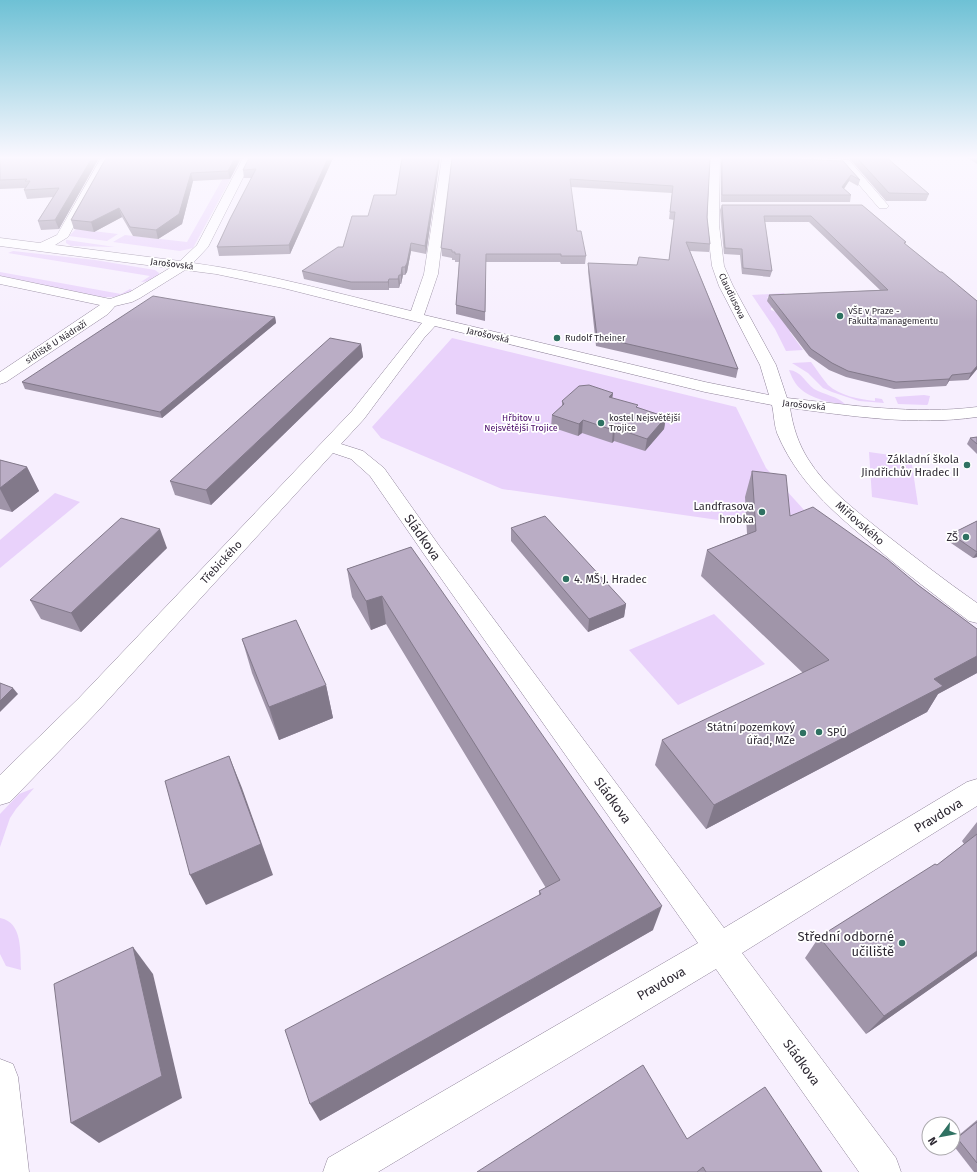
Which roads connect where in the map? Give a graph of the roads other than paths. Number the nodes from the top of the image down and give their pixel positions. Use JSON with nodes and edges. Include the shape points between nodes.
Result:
{"nodes":[{"id":1,"x":76,"y":213,"type":"edge"},
{"id":2,"x":220,"y":213,"type":"edge"},
{"id":3,"x":439,"y":213,"type":"edge"},
{"id":4,"x":718,"y":213,"type":"edge"},
{"id":5,"x":0,"y":242,"type":"edge"},
{"id":6,"x":43,"y":247,"type":"junction"},
{"id":7,"x":184,"y":265,"type":"junction"},
{"id":8,"x":0,"y":280,"type":"edge"},
{"id":9,"x":110,"y":303,"type":"junction"},
{"id":10,"x":424,"y":319,"type":"junction"},
{"id":11,"x":0,"y":379,"type":"edge"},
{"id":12,"x":780,"y":402,"type":"junction"},
{"id":13,"x":977,"y":412,"type":"edge"},
{"id":14,"x":329,"y":446,"type":"junction"},
{"id":15,"x":977,"y":615,"type":"edge"},
{"id":16,"x":977,"y":791,"type":"edge"},
{"id":17,"x":0,"y":793,"type":"edge"},
{"id":18,"x":720,"y":948,"type":"junction"},
{"id":19,"x":0,"y":1078,"type":"edge"},
{"id":20,"x":10,"y":1172,"type":"edge"},
{"id":21,"x":342,"y":1172,"type":"edge"},
{"id":22,"x":882,"y":1172,"type":"edge"}],
"edges":[{"from":1,"to":6,"type":"street","via":[[62,237]]},
{"from":2,"to":7,"type":"street","name":"sídliště U Nádraží","via":[[202,247]]},
{"from":3,"to":10,"type":"street"},
{"from":4,"to":12,"type":"street","name":"Claudiusova","via":[[713,225],[718,266],[768,365]]},
{"from":5,"to":6,"type":"street","name":"Jarošovská"},
{"from":6,"to":7,"type":"street","name":"Jarošovská"},
{"from":7,"to":9,"type":"street","name":"sídliště U Nádraží","via":[[135,295]]},
{"from":7,"to":10,"type":"street","name":"Jarošovská","via":[[283,284]]},
{"from":8,"to":9,"type":"street","name":"sídliště U Nádraží"},
{"from":9,"to":11,"type":"street","name":"sídliště U Nádraží","via":[[103,311]]},
{"from":10,"to":12,"type":"street","name":"Jarošovská","via":[[705,387]]},
{"from":10,"to":14,"type":"street","name":"Třebického","via":[[419,335],[358,415]]},
{"from":12,"to":13,"type":"street","name":"Jarošovská","via":[[918,416]]},
{"from":12,"to":15,"type":"street","name":"Miřiovského","via":[[785,431],[791,444],[800,461],[822,490],[878,540]]},
{"from":14,"to":17,"type":"street","name":"Třebického","via":[[88,706]]},
{"from":14,"to":18,"type":"street","name":"Sládkova","via":[[357,455],[377,472]]},
{"from":16,"to":18,"type":"street","name":"Pravdova"},
{"from":18,"to":21,"type":"street","name":"Pravdova"},
{"from":18,"to":22,"type":"street","name":"Sládkova"},
{"from":19,"to":20,"type":"street"}]}
